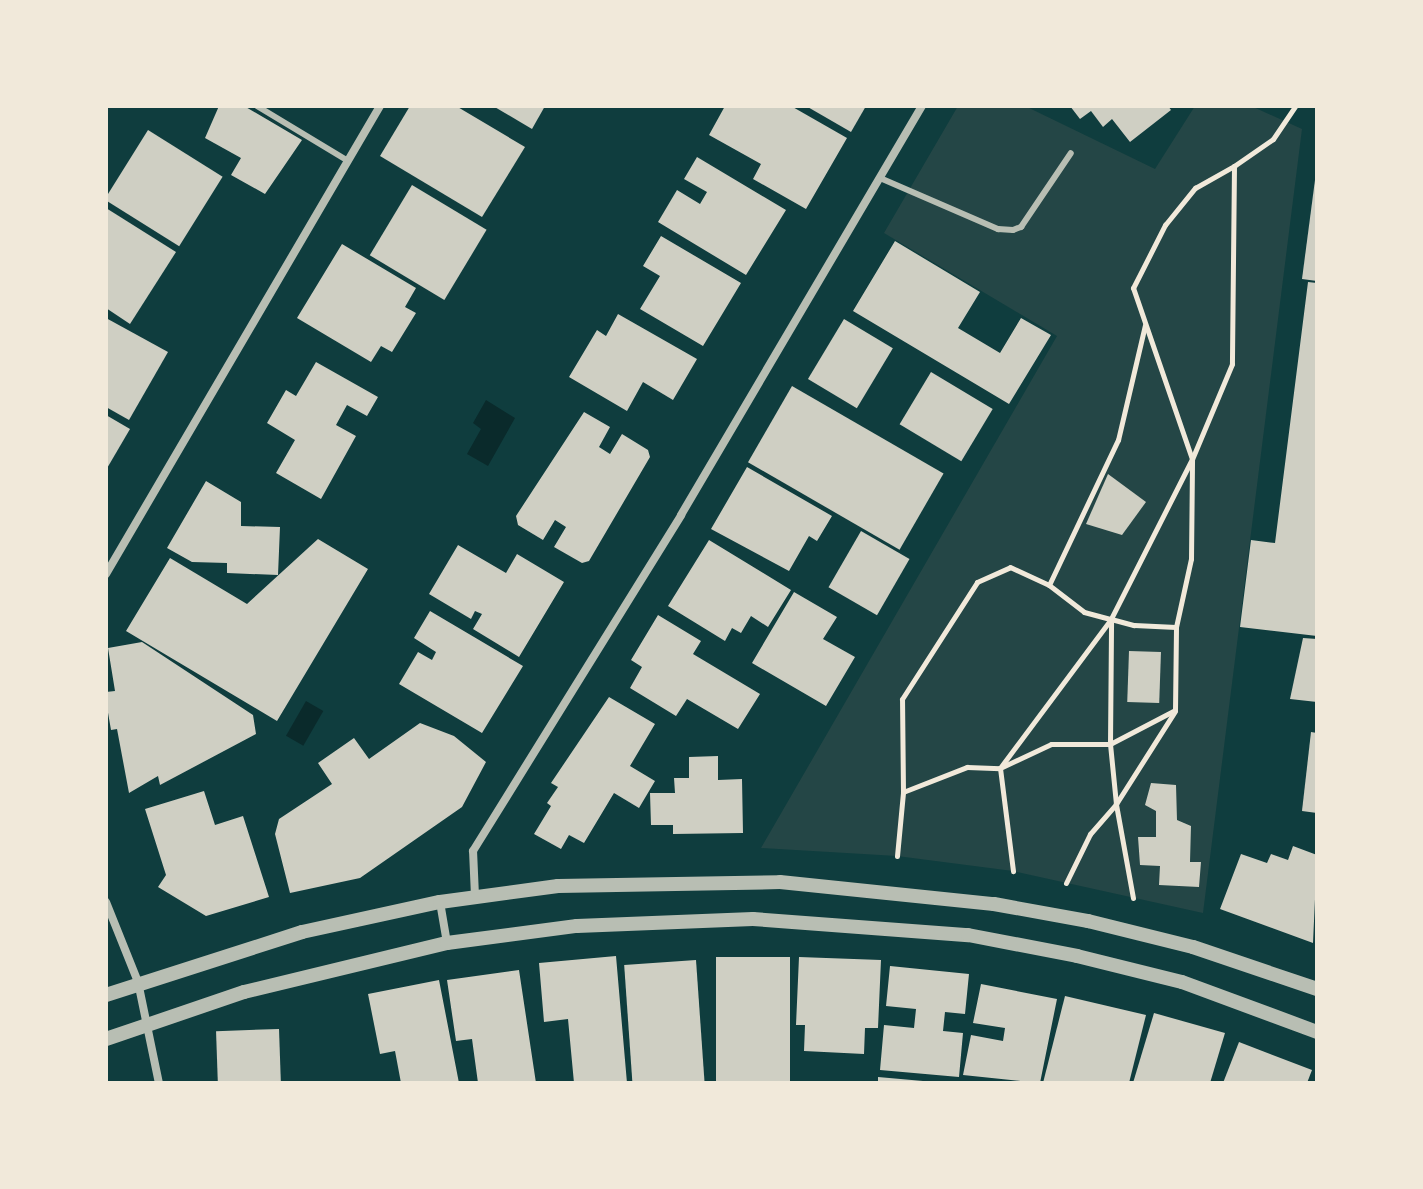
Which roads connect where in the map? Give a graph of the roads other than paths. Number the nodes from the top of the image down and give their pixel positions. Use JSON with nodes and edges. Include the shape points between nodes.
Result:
{"nodes":[{"id":1,"x":257,"y":106,"type":"edge"},
{"id":2,"x":380,"y":106,"type":"edge"},
{"id":3,"x":922,"y":106,"type":"edge"},
{"id":4,"x":1071,"y":153,"type":"dead end"},
{"id":5,"x":348,"y":161,"type":"junction"},
{"id":6,"x":880,"y":178,"type":"junction"},
{"id":7,"x":106,"y":574,"type":"edge"},
{"id":8,"x":475,"y":896,"type":"junction"},
{"id":9,"x":106,"y":902,"type":"edge"},
{"id":10,"x":440,"y":902,"type":"junction"},
{"id":11,"x":447,"y":943,"type":"junction"},
{"id":12,"x":138,"y":982,"type":"junction"},
{"id":13,"x":1317,"y":989,"type":"edge"},
{"id":14,"x":106,"y":995,"type":"edge"},
{"id":15,"x":147,"y":1024,"type":"junction"},
{"id":16,"x":1317,"y":1032,"type":"edge"},
{"id":17,"x":106,"y":1039,"type":"edge"},
{"id":18,"x":159,"y":1083,"type":"edge"}],
"edges":[{"from":1,"to":5,"type":"lane"},
{"from":2,"to":5,"type":"street"},
{"from":3,"to":6,"type":"street"},
{"from":4,"to":6,"type":"lane","via":[[1021,227],[1013,230],[998,229]]},
{"from":5,"to":7,"type":"street"},
{"from":6,"to":8,"type":"street","via":[[681,515],[473,851]]},
{"from":8,"to":10,"type":"street"},
{"from":8,"to":13,"type":"street","via":[[558,886],[780,882],[888,890],[1088,921],[1193,947]]},
{"from":9,"to":12,"type":"street"},
{"from":10,"to":11,"type":"street"},
{"from":10,"to":12,"type":"street","via":[[302,932]]},
{"from":11,"to":15,"type":"street","via":[[321,971]]},
{"from":11,"to":16,"type":"street","via":[[670,919],[753,919],[968,935],[1182,982]]},
{"from":12,"to":14,"type":"street"},
{"from":12,"to":15,"type":"street"},
{"from":15,"to":17,"type":"street"},
{"from":15,"to":18,"type":"street"}]}
